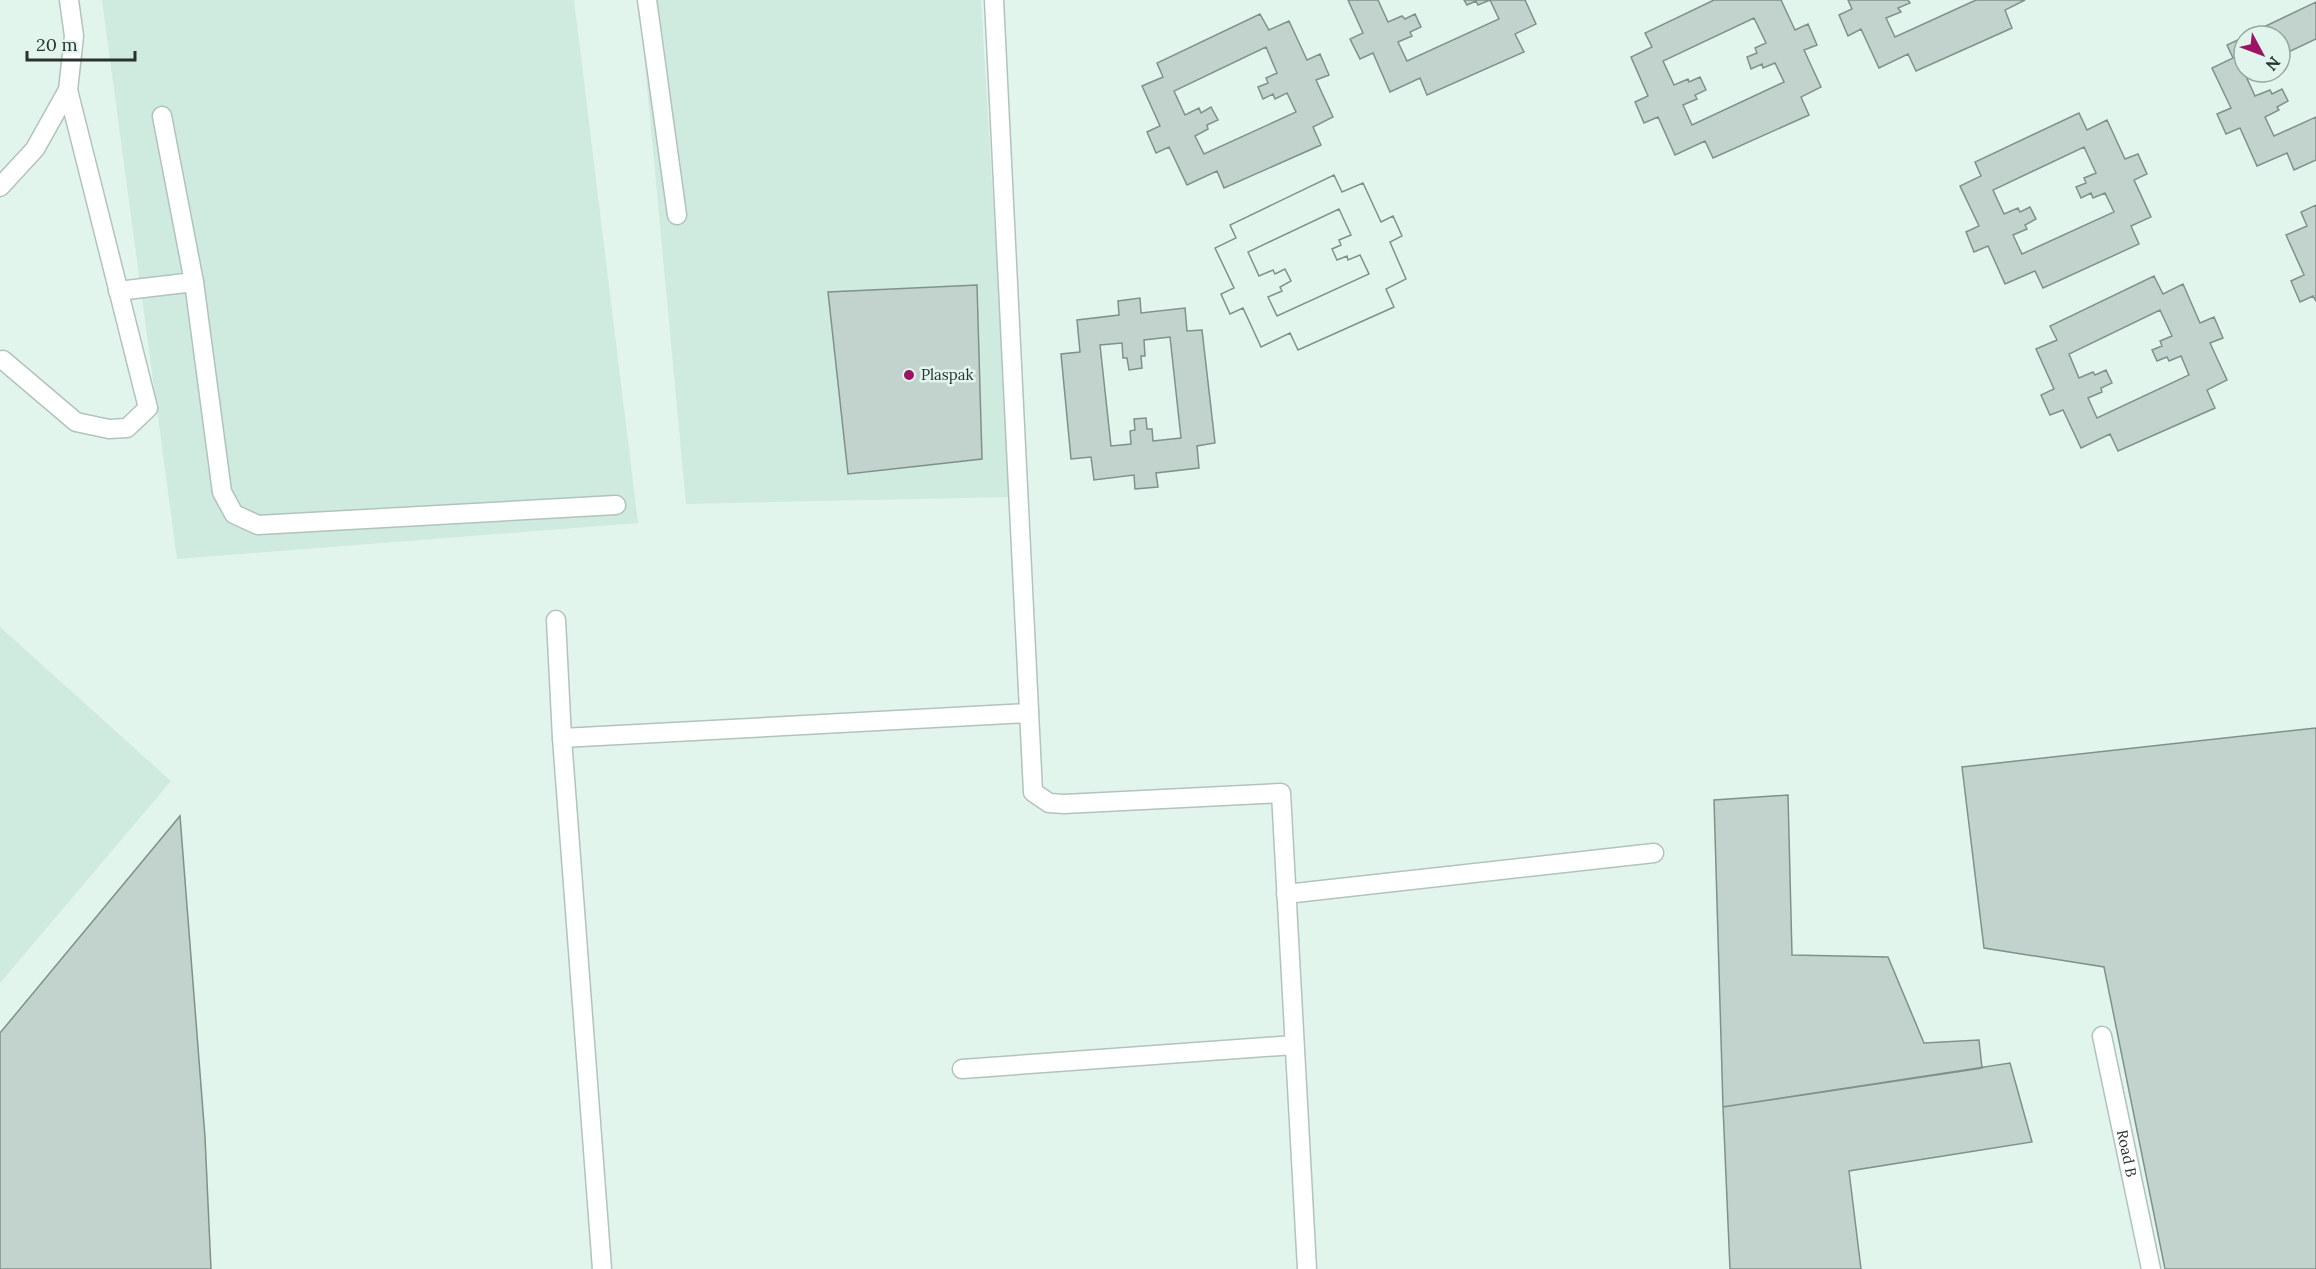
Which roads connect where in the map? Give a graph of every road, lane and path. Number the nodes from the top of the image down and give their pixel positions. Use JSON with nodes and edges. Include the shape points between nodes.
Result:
{"nodes":[{"id":1,"x":69,"y":0,"type":"edge"},
{"id":2,"x":647,"y":0,"type":"edge"},
{"id":3,"x":994,"y":0,"type":"edge"},
{"id":4,"x":68,"y":90,"type":"junction"},
{"id":5,"x":162,"y":116,"type":"dead end"},
{"id":6,"x":0,"y":187,"type":"edge"},
{"id":7,"x":677,"y":214,"type":"dead end"},
{"id":8,"x":194,"y":282,"type":"junction"},
{"id":9,"x":118,"y":291,"type":"junction"},
{"id":10,"x":3,"y":360,"type":"dead end"},
{"id":11,"x":616,"y":505,"type":"dead end"},
{"id":12,"x":555,"y":620,"type":"dead end"},
{"id":13,"x":1029,"y":713,"type":"junction"},
{"id":14,"x":562,"y":738,"type":"junction"},
{"id":15,"x":1654,"y":853,"type":"dead end"},
{"id":16,"x":1286,"y":894,"type":"junction"},
{"id":17,"x":2102,"y":1036,"type":"dead end"},
{"id":18,"x":1294,"y":1045,"type":"junction"},
{"id":19,"x":962,"y":1069,"type":"dead end"},
{"id":20,"x":602,"y":1269,"type":"edge"},
{"id":21,"x":1307,"y":1269,"type":"edge"},
{"id":22,"x":2151,"y":1269,"type":"edge"}],
"edges":[{"from":1,"to":4,"type":"lane","via":[[74,36]]},
{"from":2,"to":7,"type":"lane"},
{"from":3,"to":13,"type":"lane"},
{"from":4,"to":6,"type":"lane","via":[[35,149]]},
{"from":4,"to":9,"type":"lane"},
{"from":5,"to":8,"type":"lane"},
{"from":8,"to":9,"type":"lane"},
{"from":8,"to":11,"type":"lane","via":[[222,492],[234,514],[258,525]]},
{"from":9,"to":10,"type":"lane","via":[[148,408],[127,428],[109,429],[76,422]]},
{"from":12,"to":14,"type":"lane"},
{"from":13,"to":14,"type":"lane"},
{"from":13,"to":16,"type":"lane","via":[[1034,792],[1049,803],[1281,794]]},
{"from":14,"to":20,"type":"lane"},
{"from":15,"to":16,"type":"lane"},
{"from":16,"to":18,"type":"lane"},
{"from":17,"to":22,"type":"lane","name":"Road B"},
{"from":18,"to":19,"type":"lane"},
{"from":18,"to":21,"type":"lane"}]}
